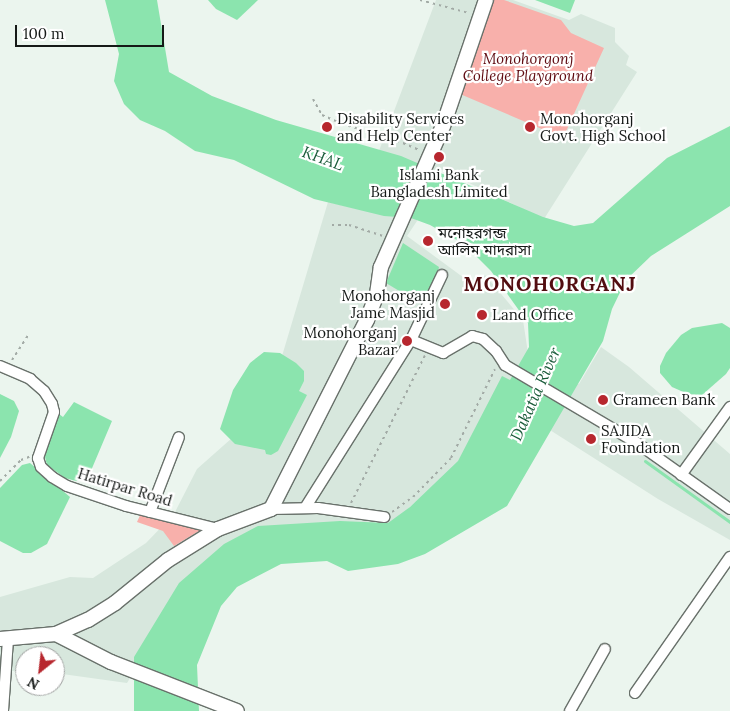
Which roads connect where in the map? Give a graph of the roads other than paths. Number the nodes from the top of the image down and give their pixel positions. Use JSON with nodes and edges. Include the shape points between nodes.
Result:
{"nodes":[{"id":1,"x":486,"y":0,"type":"edge"},
{"id":2,"x":442,"y":275,"type":"dead end"},
{"id":3,"x":411,"y":340,"type":"junction"},
{"id":4,"x":3,"y":368,"type":"edge"},
{"id":5,"x":730,"y":407,"type":"edge"},
{"id":6,"x":179,"y":437,"type":"dead end"},
{"id":7,"x":681,"y":475,"type":"junction"},
{"id":8,"x":305,"y":508,"type":"junction"},
{"id":9,"x":271,"y":509,"type":"junction"},
{"id":10,"x":730,"y":509,"type":"edge"},
{"id":11,"x":150,"y":512,"type":"junction"},
{"id":12,"x":384,"y":518,"type":"road end"},
{"id":13,"x":218,"y":529,"type":"junction"},
{"id":14,"x":730,"y":557,"type":"edge"},
{"id":15,"x":56,"y":634,"type":"junction"},
{"id":16,"x":4,"y":639,"type":"edge"},
{"id":17,"x":605,"y":649,"type":"dead end"},
{"id":18,"x":635,"y":692,"type":"dead end"},
{"id":19,"x":3,"y":711,"type":"edge"},
{"id":20,"x":237,"y":711,"type":"edge"},
{"id":21,"x":570,"y":711,"type":"edge"}],
"edges":[{"from":1,"to":9,"type":"street","via":[[429,158],[381,267],[377,294],[367,320]]},
{"from":2,"to":3,"type":"street"},
{"from":3,"to":7,"type":"street","via":[[443,353],[472,336],[489,342],[503,362],[637,443]]},
{"from":3,"to":8,"type":"street"},
{"from":4,"to":11,"type":"street","name":"Hatirpar Road","via":[[30,379],[44,391],[52,404],[54,412],[38,458],[41,467],[67,486]]},
{"from":5,"to":7,"type":"street"},
{"from":6,"to":11,"type":"street"},
{"from":7,"to":10,"type":"street"},
{"from":8,"to":9,"type":"street"},
{"from":8,"to":12,"type":"street"},
{"from":9,"to":13,"type":"street"},
{"from":11,"to":13,"type":"street","name":"Hatirpar Road"},
{"from":13,"to":15,"type":"street","via":[[168,560],[115,603]]},
{"from":14,"to":18,"type":"street"},
{"from":15,"to":16,"type":"street"},
{"from":15,"to":20,"type":"street","via":[[111,662]]},
{"from":16,"to":19,"type":"street"},
{"from":17,"to":21,"type":"street"}]}
